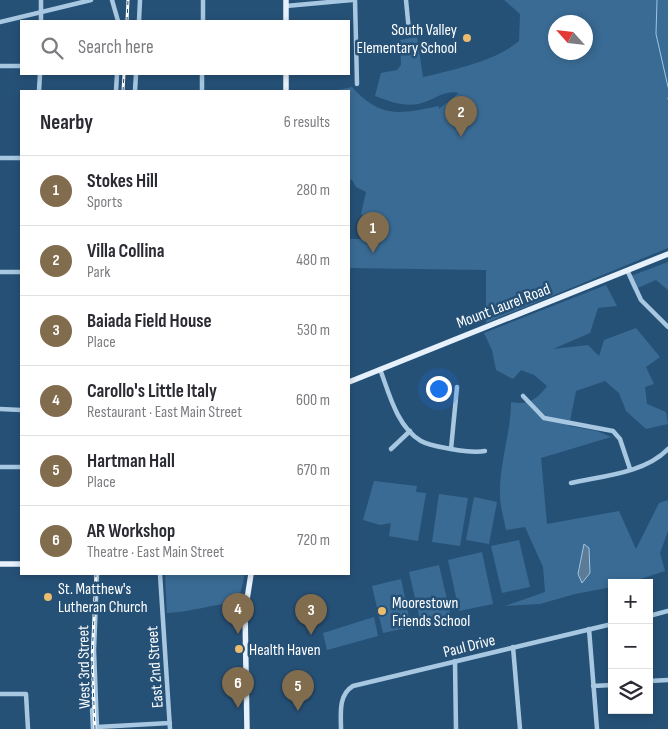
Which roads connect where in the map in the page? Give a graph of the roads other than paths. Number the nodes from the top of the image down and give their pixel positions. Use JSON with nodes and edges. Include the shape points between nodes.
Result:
{"nodes":[{"id":1,"x":42,"y":0,"type":"edge"},
{"id":2,"x":91,"y":0,"type":"edge"},
{"id":3,"x":112,"y":0,"type":"edge"},
{"id":4,"x":140,"y":0,"type":"edge"},
{"id":5,"x":203,"y":0,"type":"edge"},
{"id":6,"x":353,"y":0,"type":"edge"},
{"id":7,"x":406,"y":0,"type":"edge"},
{"id":8,"x":286,"y":3,"type":"edge"},
{"id":9,"x":41,"y":12,"type":"junction"},
{"id":10,"x":41,"y":20,"type":"edge"},
{"id":11,"x":118,"y":20,"type":"edge"},
{"id":12,"x":139,"y":20,"type":"edge"},
{"id":13,"x":203,"y":20,"type":"edge"},
{"id":14,"x":286,"y":20,"type":"edge"},
{"id":15,"x":0,"y":22,"type":"edge"},
{"id":16,"x":410,"y":31,"type":"dead end"},
{"id":17,"x":0,"y":66,"type":"edge"},
{"id":18,"x":20,"y":66,"type":"edge"},
{"id":19,"x":40,"y":75,"type":"edge"},
{"id":20,"x":117,"y":75,"type":"edge"},
{"id":21,"x":136,"y":75,"type":"edge"},
{"id":22,"x":202,"y":75,"type":"edge"},
{"id":23,"x":286,"y":75,"type":"edge"},
{"id":24,"x":357,"y":84,"type":"dead end"},
{"id":25,"x":39,"y":90,"type":"edge"},
{"id":26,"x":116,"y":90,"type":"edge"},
{"id":27,"x":135,"y":90,"type":"edge"},
{"id":28,"x":202,"y":90,"type":"edge"},
{"id":29,"x":286,"y":90,"type":"edge"},
{"id":30,"x":0,"y":158,"type":"edge"},
{"id":31,"x":20,"y":158,"type":"edge"},
{"id":32,"x":668,"y":254,"type":"edge"},
{"id":33,"x":0,"y":272,"type":"edge"},
{"id":34,"x":20,"y":272,"type":"edge"},
{"id":35,"x":628,"y":272,"type":"junction"},
{"id":36,"x":668,"y":327,"type":"edge"},
{"id":37,"x":380,"y":369,"type":"junction"},
{"id":38,"x":350,"y":382,"type":"edge"},
{"id":39,"x":457,"y":387,"type":"dead end"},
{"id":40,"x":522,"y":396,"type":"dead end"},
{"id":41,"x":0,"y":409,"type":"edge"},
{"id":42,"x":20,"y":410,"type":"edge"},
{"id":43,"x":410,"y":432,"type":"junction"},
{"id":44,"x":668,"y":448,"type":"edge"},
{"id":45,"x":391,"y":449,"type":"dead end"},
{"id":46,"x":451,"y":449,"type":"junction"},
{"id":47,"x":485,"y":451,"type":"dead end"},
{"id":48,"x":0,"y":467,"type":"edge"},
{"id":49,"x":20,"y":467,"type":"edge"},
{"id":50,"x":630,"y":469,"type":"junction"},
{"id":51,"x":571,"y":484,"type":"dead end"},
{"id":52,"x":0,"y":564,"type":"edge"},
{"id":53,"x":20,"y":564,"type":"edge"},
{"id":54,"x":98,"y":575,"type":"edge"},
{"id":55,"x":160,"y":575,"type":"edge"},
{"id":56,"x":251,"y":575,"type":"edge"},
{"id":57,"x":668,"y":611,"type":"edge"},
{"id":58,"x":653,"y":615,"type":"edge"},
{"id":59,"x":608,"y":625,"type":"edge"},
{"id":60,"x":589,"y":629,"type":"junction"},
{"id":61,"x":513,"y":647,"type":"junction"},
{"id":62,"x":454,"y":661,"type":"junction"},
{"id":63,"x":668,"y":680,"type":"edge"},
{"id":64,"x":653,"y":681,"type":"edge"},
{"id":65,"x":90,"y":685,"type":"dead end"},
{"id":66,"x":608,"y":685,"type":"edge"},
{"id":67,"x":593,"y":686,"type":"junction"},
{"id":68,"x":0,"y":694,"type":"edge"},
{"id":69,"x":170,"y":726,"type":"edge"},
{"id":70,"x":96,"y":728,"type":"edge"},
{"id":71,"x":28,"y":729,"type":"edge"},
{"id":72,"x":247,"y":729,"type":"edge"},
{"id":73,"x":341,"y":729,"type":"edge"},
{"id":74,"x":456,"y":729,"type":"edge"},
{"id":75,"x":520,"y":729,"type":"edge"},
{"id":76,"x":596,"y":729,"type":"edge"}],
"edges":[{"from":1,"to":9,"type":"street"},
{"from":2,"to":9,"type":"street"},
{"from":3,"to":11,"type":"street"},
{"from":4,"to":12,"type":"street"},
{"from":5,"to":13,"type":"street"},
{"from":6,"to":8,"type":"street"},
{"from":6,"to":24,"type":"street"},
{"from":7,"to":16,"type":"street"},
{"from":8,"to":14,"type":"main road"},
{"from":9,"to":10,"type":"street"},
{"from":9,"to":15,"type":"street"},
{"from":17,"to":18,"type":"street"},
{"from":19,"to":25,"type":"street"},
{"from":20,"to":26,"type":"street"},
{"from":21,"to":27,"type":"street"},
{"from":22,"to":28,"type":"street"},
{"from":23,"to":29,"type":"main road"},
{"from":30,"to":31,"type":"street"},
{"from":32,"to":35,"type":"main road","name":"Mount Laurel Road"},
{"from":33,"to":34,"type":"street"},
{"from":35,"to":36,"type":"street","via":[[641,300]]},
{"from":35,"to":37,"type":"main road","name":"Mount Laurel Road"},
{"from":37,"to":38,"type":"main road","name":"Mount Laurel Road"},
{"from":37,"to":43,"type":"street","via":[[396,411]]},
{"from":39,"to":46,"type":"street"},
{"from":40,"to":50,"type":"street","via":[[544,418],[613,431],[620,439]]},
{"from":41,"to":42,"type":"street"},
{"from":43,"to":45,"type":"street"},
{"from":43,"to":46,"type":"street","via":[[423,442]]},
{"from":44,"to":50,"type":"street","via":[[650,463]]},
{"from":46,"to":47,"type":"street"},
{"from":48,"to":49,"type":"street"},
{"from":50,"to":51,"type":"street"},
{"from":52,"to":53,"type":"main road"},
{"from":54,"to":70,"type":"street","name":"West 3rd Street","via":[[94,650]]},
{"from":55,"to":69,"type":"street","name":"East 2nd Street"},
{"from":56,"to":72,"type":"main road","via":[[245,612]]},
{"from":57,"to":58,"type":"street"},
{"from":59,"to":60,"type":"street","name":"Paul Drive"},
{"from":60,"to":61,"type":"street","name":"Paul Drive"},
{"from":60,"to":67,"type":"street"},
{"from":61,"to":62,"type":"street","name":"Paul Drive"},
{"from":61,"to":75,"type":"street"},
{"from":62,"to":73,"type":"street","name":"Paul Drive","via":[[354,686],[346,692],[342,702]]},
{"from":62,"to":74,"type":"street"},
{"from":63,"to":64,"type":"street"},
{"from":65,"to":70,"type":"street","name":"West 3rd Street"},
{"from":66,"to":67,"type":"street"},
{"from":67,"to":76,"type":"street"},
{"from":68,"to":71,"type":"street","via":[[26,694]]},
{"from":69,"to":70,"type":"street"}]}
